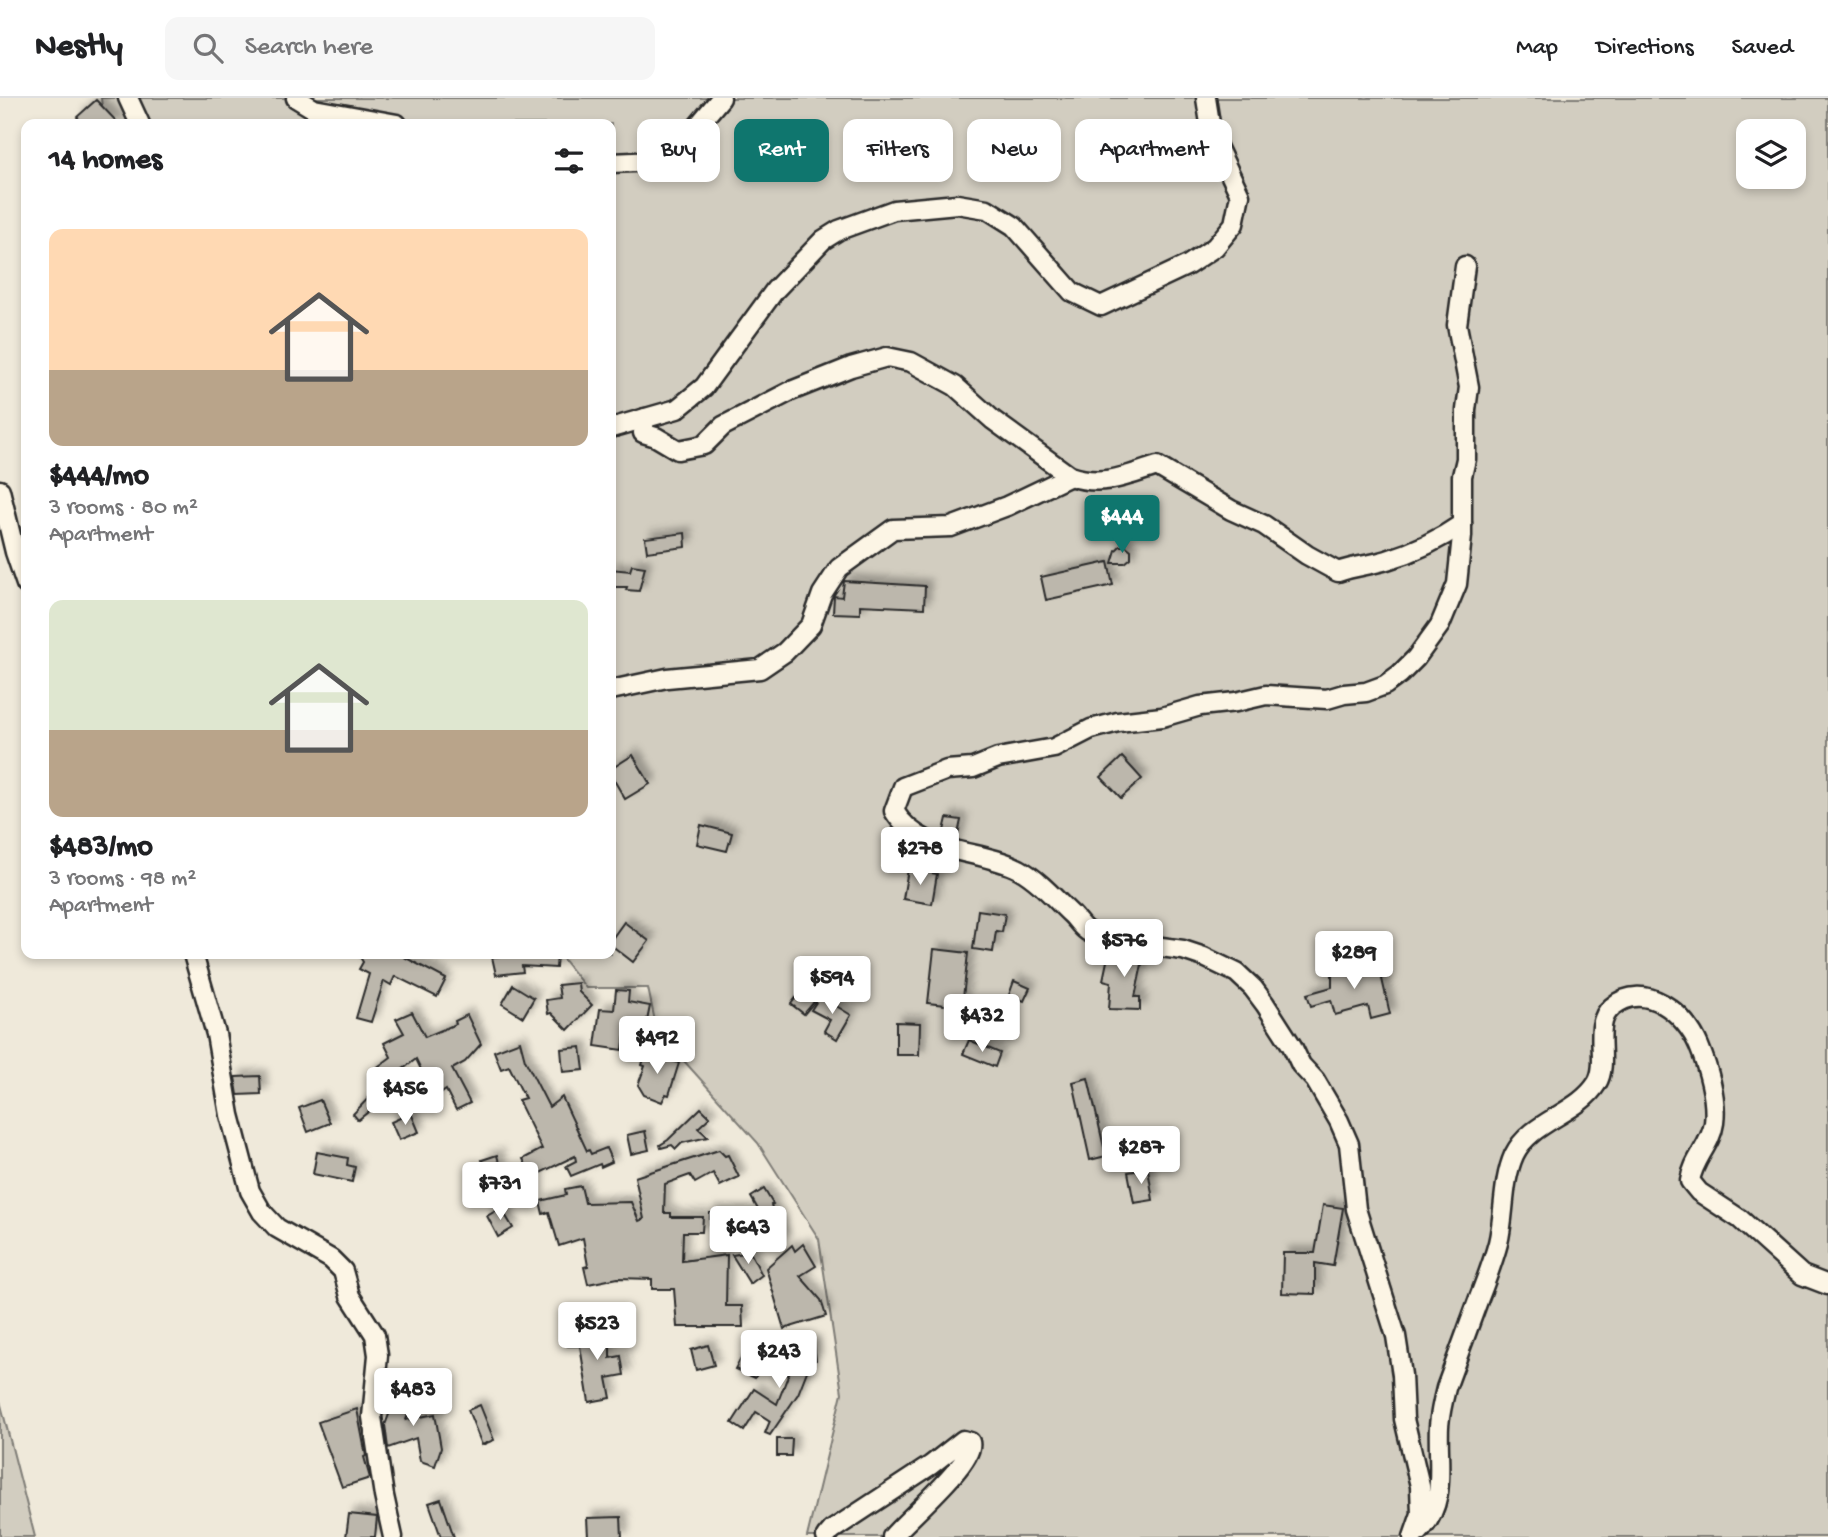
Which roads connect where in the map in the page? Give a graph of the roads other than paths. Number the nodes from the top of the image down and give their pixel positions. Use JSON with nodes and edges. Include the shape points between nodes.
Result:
{"nodes":[{"id":1,"x":128,"y":98,"type":"edge"},
{"id":2,"x":296,"y":98,"type":"edge"},
{"id":3,"x":722,"y":98,"type":"edge"},
{"id":4,"x":1206,"y":98,"type":"edge"},
{"id":5,"x":138,"y":119,"type":"edge"},
{"id":6,"x":369,"y":119,"type":"edge"},
{"id":7,"x":616,"y":163,"type":"edge"},
{"id":8,"x":1465,"y":266,"type":"dead end"},
{"id":9,"x":645,"y":418,"type":"junction"},
{"id":10,"x":616,"y":427,"type":"edge"},
{"id":11,"x":1070,"y":475,"type":"junction"},
{"id":12,"x":0,"y":490,"type":"edge"},
{"id":13,"x":1462,"y":523,"type":"junction"},
{"id":14,"x":21,"y":569,"type":"edge"},
{"id":15,"x":616,"y":689,"type":"edge"},
{"id":16,"x":194,"y":959,"type":"edge"},
{"id":17,"x":1828,"y":1285,"type":"edge"},
{"id":18,"x":393,"y":1537,"type":"edge"},
{"id":19,"x":826,"y":1537,"type":"edge"},
{"id":20,"x":892,"y":1537,"type":"edge"},
{"id":21,"x":1414,"y":1537,"type":"edge"}],
"edges":[{"from":1,"to":5,"type":"street"},
{"from":2,"to":6,"type":"street","via":[[314,109]]},
{"from":3,"to":7,"type":"street","via":[[675,153],[656,161]]},
{"from":4,"to":9,"type":"street","via":[[1212,136],[1240,195],[1234,224],[1215,247],[1188,265],[1101,306],[1072,292],[1014,226],[988,209],[957,204],[894,210],[824,240],[775,290],[704,387],[677,409]]},
{"from":8,"to":13,"type":"street","via":[[1457,325],[1469,387]]},
{"from":9,"to":10,"type":"street"},
{"from":9,"to":11,"type":"street","via":[[643,433],[678,450],[704,445],[723,426],[791,391],[887,357],[911,362],[955,386],[993,420]]},
{"from":11,"to":13,"type":"street","via":[[1109,481],[1157,466],[1338,572],[1386,561],[1437,541]]},
{"from":11,"to":15,"type":"street","via":[[951,527],[893,529],[838,568],[811,625],[760,669],[667,678]]},
{"from":12,"to":14,"type":"street"},
{"from":13,"to":21,"type":"street","via":[[1457,584],[1440,625],[1416,658],[1385,685],[1327,699],[1266,695],[1118,722],[1091,729],[1054,748],[947,770],[903,787],[894,811],[900,821],[928,841],[1000,862],[1031,877],[1085,930],[1204,957],[1237,973],[1265,1004],[1320,1088],[1349,1144],[1356,1209],[1396,1336],[1404,1419],[1420,1486]]},
{"from":16,"to":18,"type":"street","via":[[216,1034],[250,1191],[277,1228],[331,1259],[343,1271],[350,1296],[375,1335],[378,1355],[372,1417]]},
{"from":17,"to":21,"type":"street","via":[[1802,1275],[1690,1181],[1692,1167],[1714,1124],[1713,1095],[1693,1035],[1660,1000],[1629,998],[1612,1007],[1603,1018],[1598,1081],[1588,1095],[1530,1135],[1509,1168],[1498,1244],[1442,1406],[1438,1500],[1429,1522]]},
{"from":19,"to":20,"type":"street","via":[[963,1440],[970,1442],[971,1450],[962,1465]]}]}
